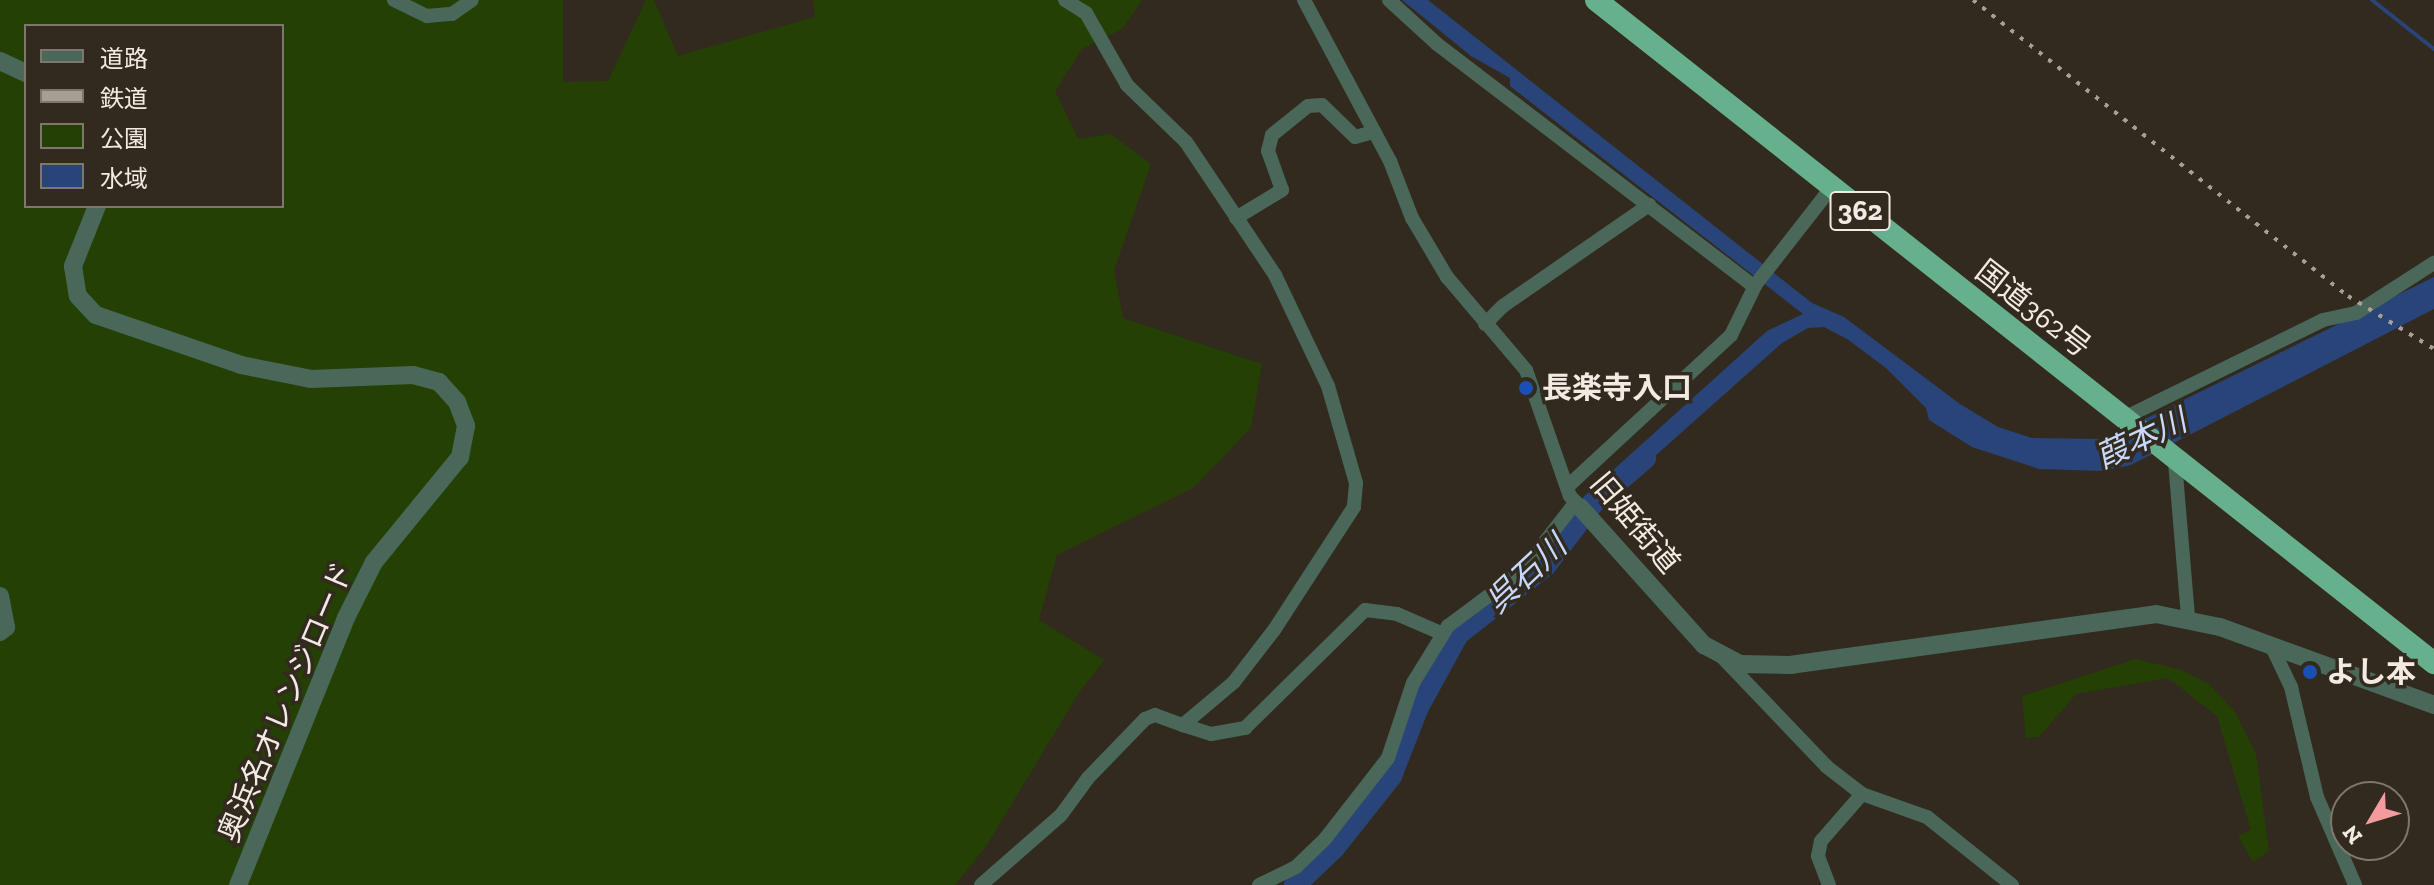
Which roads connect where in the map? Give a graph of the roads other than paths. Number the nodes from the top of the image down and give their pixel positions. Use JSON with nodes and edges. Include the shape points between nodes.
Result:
{"nodes":[{"id":1,"x":394,"y":0,"type":"edge"},
{"id":2,"x":472,"y":0,"type":"edge"},
{"id":3,"x":1065,"y":0,"type":"edge"},
{"id":4,"x":1304,"y":0,"type":"edge"},
{"id":5,"x":1389,"y":0,"type":"edge"},
{"id":6,"x":1596,"y":0,"type":"edge"},
{"id":7,"x":0,"y":61,"type":"edge"},
{"id":8,"x":24,"y":72,"type":"edge"},
{"id":9,"x":1374,"y":132,"type":"junction"},
{"id":10,"x":1831,"y":188,"type":"junction"},
{"id":11,"x":1649,"y":205,"type":"junction"},
{"id":12,"x":96,"y":208,"type":"edge"},
{"id":13,"x":1236,"y":218,"type":"junction"},
{"id":14,"x":2434,"y":263,"type":"edge"},
{"id":15,"x":1755,"y":285,"type":"junction"},
{"id":16,"x":1485,"y":324,"type":"junction"},
{"id":17,"x":2124,"y":420,"type":"junction"},
{"id":18,"x":2172,"y":459,"type":"junction"},
{"id":19,"x":1567,"y":487,"type":"junction"},
{"id":20,"x":1583,"y":510,"type":"junction"},
{"id":21,"x":0,"y":596,"type":"edge"},
{"id":22,"x":2188,"y":617,"type":"junction"},
{"id":23,"x":0,"y":632,"type":"edge"},
{"id":24,"x":1443,"y":634,"type":"junction"},
{"id":25,"x":2271,"y":645,"type":"junction"},
{"id":26,"x":1721,"y":656,"type":"junction"},
{"id":27,"x":2434,"y":663,"type":"edge"},
{"id":28,"x":2434,"y":705,"type":"edge"},
{"id":29,"x":1183,"y":725,"type":"junction"},
{"id":30,"x":1862,"y":794,"type":"junction"},
{"id":31,"x":238,"y":885,"type":"edge"},
{"id":32,"x":981,"y":885,"type":"edge"},
{"id":33,"x":1259,"y":885,"type":"edge"},
{"id":34,"x":1829,"y":885,"type":"edge"},
{"id":35,"x":2012,"y":885,"type":"edge"},
{"id":36,"x":2355,"y":885,"type":"edge"}],
"edges":[{"from":1,"to":2,"type":"street","via":[[427,16],[452,14]]},
{"from":3,"to":13,"type":"street","via":[[1086,13],[1127,85],[1186,142]]},
{"from":4,"to":9,"type":"street","name":"旧姫街道"},
{"from":5,"to":11,"type":"street","via":[[1437,44]]},
{"from":6,"to":10,"type":"highway","name":"国道362号","number":"362"},
{"from":7,"to":8,"type":"street"},
{"from":9,"to":13,"type":"street","via":[[1355,137],[1322,105],[1308,106],[1272,135],[1268,151],[1282,190]]},
{"from":9,"to":16,"type":"street","name":"旧姫街道","via":[[1412,218],[1447,277]]},
{"from":10,"to":15,"type":"street"},
{"from":10,"to":17,"type":"highway","name":"国道362号","number":"362"},
{"from":11,"to":15,"type":"street"},
{"from":11,"to":16,"type":"street"},
{"from":12,"to":31,"type":"street","name":"奥浜名オレンジロード","via":[[73,266],[78,296],[96,315],[241,365],[311,379],[413,375],[439,382],[457,402],[466,426],[460,457],[374,562],[346,618]]},
{"from":13,"to":29,"type":"street","via":[[1297,312],[1319,363],[1352,462],[1354,507],[1234,682]]},
{"from":14,"to":17,"type":"street","via":[[2356,313],[2323,320]]},
{"from":15,"to":19,"type":"street","via":[[1731,335]]},
{"from":16,"to":19,"type":"street","name":"旧姫街道","via":[[1526,370]]},
{"from":17,"to":18,"type":"highway","name":"国道362号","number":"362"},
{"from":18,"to":22,"type":"street"},
{"from":18,"to":27,"type":"highway","name":"国道362号","number":"362"},
{"from":19,"to":20,"type":"street","name":"旧姫街道"},
{"from":20,"to":24,"type":"street","via":[[1523,570],[1470,604]]},
{"from":20,"to":26,"type":"street","name":"旧姫街道","via":[[1695,636]]},
{"from":21,"to":23,"type":"street","via":[[6,617]]},
{"from":22,"to":25,"type":"street"},
{"from":22,"to":26,"type":"street","via":[[2121,616],[1761,668]]},
{"from":24,"to":29,"type":"street","via":[[1397,614],[1365,610],[1245,728],[1211,734]]},
{"from":24,"to":33,"type":"street","via":[[1413,683],[1388,758],[1366,790],[1296,867]]},
{"from":25,"to":28,"type":"street"},
{"from":25,"to":36,"type":"street","via":[[2291,687],[2317,797]]},
{"from":26,"to":30,"type":"street","name":"旧姫街道","via":[[1827,767]]},
{"from":29,"to":32,"type":"street","via":[[1155,715],[1145,719],[1088,778],[1061,815]]},
{"from":30,"to":34,"type":"street","via":[[1821,841],[1818,856]]},
{"from":30,"to":35,"type":"street","name":"旧姫街道","via":[[1927,817]]}]}
